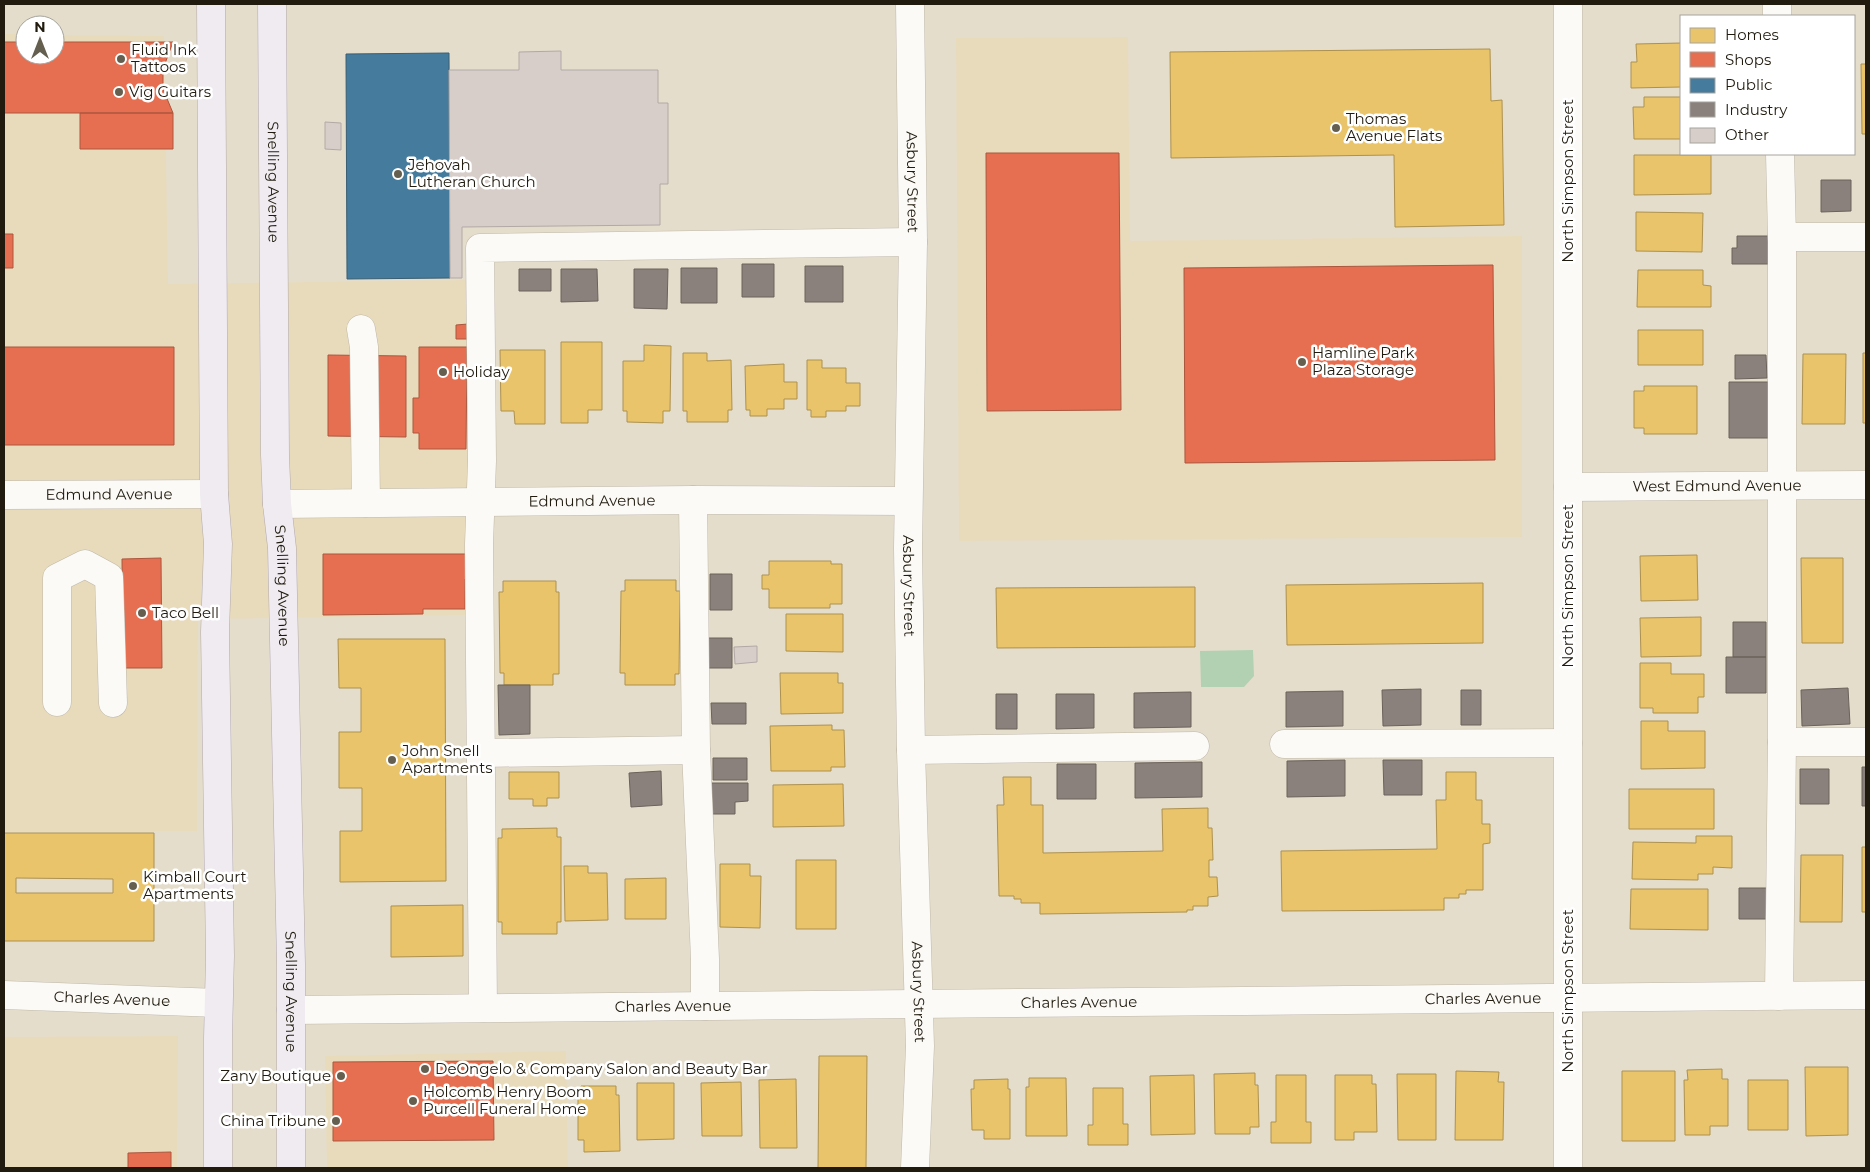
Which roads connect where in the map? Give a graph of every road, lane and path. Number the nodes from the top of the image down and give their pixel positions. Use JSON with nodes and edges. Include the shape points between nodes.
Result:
{"nodes":[{"id":1,"x":211,"y":4,"type":"edge"},
{"id":2,"x":272,"y":4,"type":"edge"},
{"id":3,"x":910,"y":4,"type":"edge"},
{"id":4,"x":1568,"y":4,"type":"edge"},
{"id":5,"x":1780,"y":155,"type":"edge"},
{"id":6,"x":1782,"y":237,"type":"junction"},
{"id":7,"x":1866,"y":237,"type":"edge"},
{"id":8,"x":912,"y":242,"type":"junction"},
{"id":9,"x":361,"y":329,"type":"dead end"},
{"id":10,"x":1782,"y":485,"type":"junction"},
{"id":11,"x":1866,"y":485,"type":"edge"},
{"id":12,"x":1568,"y":486,"type":"junction"},
{"id":13,"x":214,"y":494,"type":"junction"},
{"id":14,"x":4,"y":495,"type":"edge"},
{"id":15,"x":693,"y":500,"type":"junction"},
{"id":16,"x":908,"y":501,"type":"junction"},
{"id":17,"x":366,"y":503,"type":"junction"},
{"id":18,"x":481,"y":503,"type":"junction"},
{"id":19,"x":276,"y":504,"type":"junction"},
{"id":20,"x":57,"y":702,"type":"dead end"},
{"id":21,"x":113,"y":703,"type":"dead end"},
{"id":22,"x":1782,"y":742,"type":"junction"},
{"id":23,"x":1866,"y":742,"type":"edge"},
{"id":24,"x":1568,"y":743,"type":"junction"},
{"id":25,"x":1284,"y":744,"type":"dead end"},
{"id":26,"x":1195,"y":746,"type":"dead end"},
{"id":27,"x":696,"y":750,"type":"junction"},
{"id":28,"x":911,"y":750,"type":"junction"},
{"id":29,"x":482,"y":753,"type":"junction"},
{"id":30,"x":4,"y":995,"type":"edge"},
{"id":31,"x":1779,"y":996,"type":"junction"},
{"id":32,"x":1866,"y":996,"type":"edge"},
{"id":33,"x":1568,"y":998,"type":"junction"},
{"id":34,"x":218,"y":1002,"type":"junction"},
{"id":35,"x":918,"y":1004,"type":"junction"},
{"id":36,"x":704,"y":1006,"type":"junction"},
{"id":37,"x":483,"y":1008,"type":"junction"},
{"id":38,"x":291,"y":1010,"type":"junction"},
{"id":39,"x":218,"y":1168,"type":"edge"},
{"id":40,"x":291,"y":1168,"type":"edge"},
{"id":41,"x":916,"y":1168,"type":"edge"},
{"id":42,"x":1568,"y":1168,"type":"edge"}],
"edges":[{"from":1,"to":13,"type":"main road"},
{"from":2,"to":19,"type":"main road","name":"Snelling Avenue"},
{"from":3,"to":8,"type":"street","name":"Asbury Street"},
{"from":4,"to":12,"type":"street","name":"North Simpson Street"},
{"from":5,"to":6,"type":"street"},
{"from":6,"to":7,"type":"street"},
{"from":6,"to":10,"type":"street"},
{"from":8,"to":16,"type":"street","name":"Asbury Street"},
{"from":8,"to":18,"type":"street","via":[[480,248]]},
{"from":9,"to":17,"type":"street","via":[[364,346]]},
{"from":10,"to":11,"type":"street","name":"West Edmund Avenue"},
{"from":10,"to":12,"type":"street","name":"West Edmund Avenue"},
{"from":10,"to":22,"type":"street"},
{"from":12,"to":24,"type":"street","name":"North Simpson Street"},
{"from":13,"to":14,"type":"street","name":"Edmund Avenue"},
{"from":13,"to":34,"type":"main road","via":[[218,544],[215,632]]},
{"from":15,"to":16,"type":"street","name":"Edmund Avenue"},
{"from":15,"to":18,"type":"street","name":"Edmund Avenue"},
{"from":15,"to":27,"type":"street"},
{"from":16,"to":28,"type":"street","name":"Asbury Street"},
{"from":17,"to":18,"type":"street","name":"Edmund Avenue"},
{"from":17,"to":19,"type":"street","name":"Edmund Avenue"},
{"from":18,"to":29,"type":"street"},
{"from":19,"to":38,"type":"main road","name":"Snelling Avenue","via":[[282,548]]},
{"from":20,"to":21,"type":"street","via":[[57,578],[85,564],[110,577]]},
{"from":22,"to":23,"type":"street"},
{"from":22,"to":31,"type":"street"},
{"from":24,"to":25,"type":"street"},
{"from":24,"to":33,"type":"street","name":"North Simpson Street"},
{"from":26,"to":28,"type":"street"},
{"from":27,"to":29,"type":"street"},
{"from":27,"to":36,"type":"street"},
{"from":28,"to":35,"type":"street","name":"Asbury Street"},
{"from":29,"to":37,"type":"street"},
{"from":30,"to":34,"type":"street","name":"Charles Avenue"},
{"from":31,"to":32,"type":"street","name":"Charles Avenue"},
{"from":31,"to":33,"type":"street","name":"Charles Avenue"},
{"from":33,"to":35,"type":"street","name":"Charles Avenue"},
{"from":33,"to":42,"type":"street","name":"North Simpson Street"},
{"from":34,"to":39,"type":"main road"},
{"from":35,"to":36,"type":"street","name":"Charles Avenue"},
{"from":35,"to":41,"type":"street","name":"Asbury Street","via":[[920,1046]]},
{"from":36,"to":37,"type":"street","name":"Charles Avenue"},
{"from":37,"to":38,"type":"street","name":"Charles Avenue"},
{"from":38,"to":40,"type":"main road","name":"Snelling Avenue"}]}
